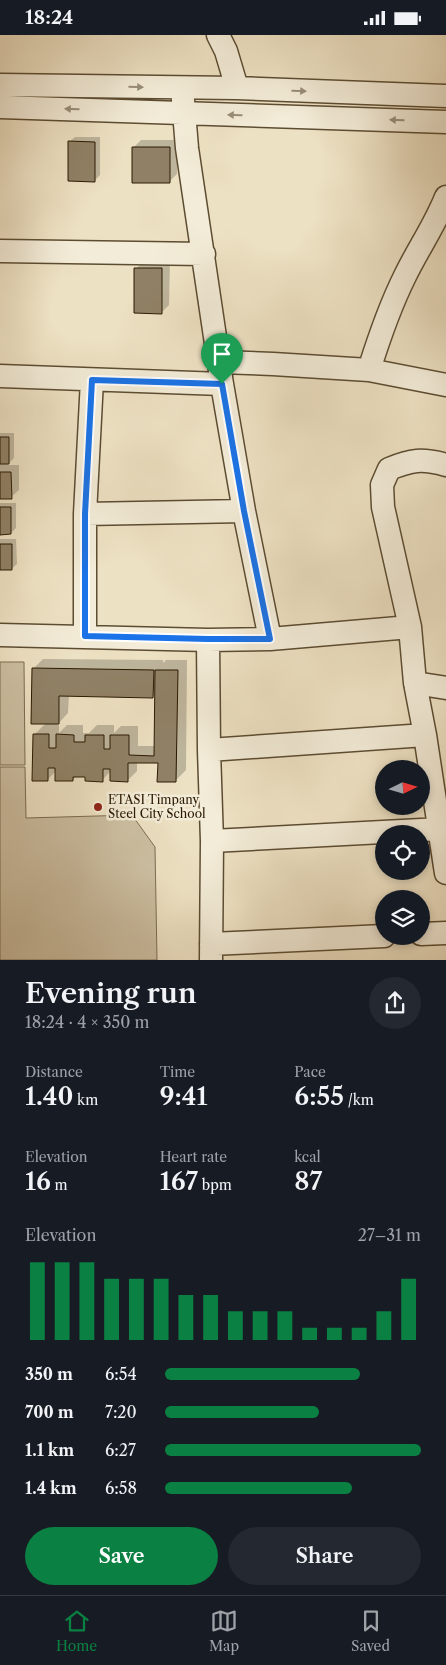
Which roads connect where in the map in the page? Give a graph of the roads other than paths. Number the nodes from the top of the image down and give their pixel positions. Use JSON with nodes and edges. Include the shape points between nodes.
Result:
{"nodes":[{"id":1,"x":218,"y":35,"type":"edge"},
{"id":2,"x":0,"y":85,"type":"edge"},
{"id":3,"x":182,"y":88,"type":"junction"},
{"id":4,"x":237,"y":88,"type":"junction"},
{"id":5,"x":446,"y":96,"type":"edge"},
{"id":6,"x":0,"y":107,"type":"edge"},
{"id":7,"x":183,"y":113,"type":"junction"},
{"id":8,"x":446,"y":122,"type":"edge"},
{"id":9,"x":446,"y":197,"type":"edge"},
{"id":10,"x":0,"y":251,"type":"edge"},
{"id":11,"x":204,"y":254,"type":"junction"},
{"id":12,"x":369,"y":370,"type":"junction"},
{"id":13,"x":221,"y":373,"type":"junction"},
{"id":14,"x":0,"y":376,"type":"edge"},
{"id":15,"x":92,"y":380,"type":"junction"},
{"id":16,"x":446,"y":385,"type":"edge"},
{"id":17,"x":446,"y":465,"type":"edge"},
{"id":18,"x":244,"y":511,"type":"junction"},
{"id":19,"x":85,"y":514,"type":"junction"},
{"id":20,"x":410,"y":627,"type":"junction"},
{"id":21,"x":0,"y":635,"type":"edge"},
{"id":22,"x":85,"y":636,"type":"junction"},
{"id":23,"x":208,"y":639,"type":"junction"},
{"id":24,"x":270,"y":639,"type":"junction"},
{"id":25,"x":414,"y":683,"type":"junction"},
{"id":26,"x":446,"y":688,"type":"edge"},
{"id":27,"x":425,"y":735,"type":"junction"},
{"id":28,"x":209,"y":749,"type":"junction"},
{"id":29,"x":439,"y":776,"type":"edge"},
{"id":30,"x":440,"y":829,"type":"junction"},
{"id":31,"x":212,"y":841,"type":"junction"},
{"id":32,"x":446,"y":873,"type":"edge"},
{"id":33,"x":446,"y":933,"type":"edge"},
{"id":34,"x":430,"y":934,"type":"edge"},
{"id":35,"x":375,"y":937,"type":"edge"},
{"id":36,"x":211,"y":952,"type":"edge"}],
"edges":[{"from":1,"to":4,"type":"street"},
{"from":2,"to":3,"type":"street","one_way":true},
{"from":3,"to":4,"type":"street"},
{"from":3,"to":7,"type":"street"},
{"from":4,"to":5,"type":"street","one_way":true},
{"from":7,"to":6,"type":"street","one_way":true},
{"from":8,"to":7,"type":"street","one_way":true},
{"from":7,"to":11,"type":"street"},
{"from":9,"to":12,"type":"street","via":[[387,315]]},
{"from":10,"to":11,"type":"street"},
{"from":11,"to":13,"type":"street"},
{"from":12,"to":13,"type":"street","via":[[273,364]]},
{"from":12,"to":16,"type":"street"},
{"from":13,"to":15,"type":"street"},
{"from":13,"to":18,"type":"street"},
{"from":14,"to":15,"type":"street"},
{"from":15,"to":19,"type":"street"},
{"from":17,"to":20,"type":"street","via":[[429,460],[407,462],[389,469],[382,485],[383,507]]},
{"from":18,"to":19,"type":"street"},
{"from":18,"to":24,"type":"street"},
{"from":19,"to":22,"type":"street"},
{"from":20,"to":24,"type":"street"},
{"from":20,"to":25,"type":"street"},
{"from":21,"to":22,"type":"street"},
{"from":22,"to":23,"type":"street"},
{"from":23,"to":24,"type":"street"},
{"from":23,"to":28,"type":"street"},
{"from":25,"to":26,"type":"street"},
{"from":25,"to":27,"type":"street"},
{"from":27,"to":28,"type":"street"},
{"from":27,"to":29,"type":"street"},
{"from":28,"to":31,"type":"street"},
{"from":29,"to":30,"type":"street"},
{"from":30,"to":31,"type":"street"},
{"from":30,"to":32,"type":"street"},
{"from":31,"to":36,"type":"street"},
{"from":33,"to":34,"type":"street"},
{"from":35,"to":36,"type":"street"}]}
